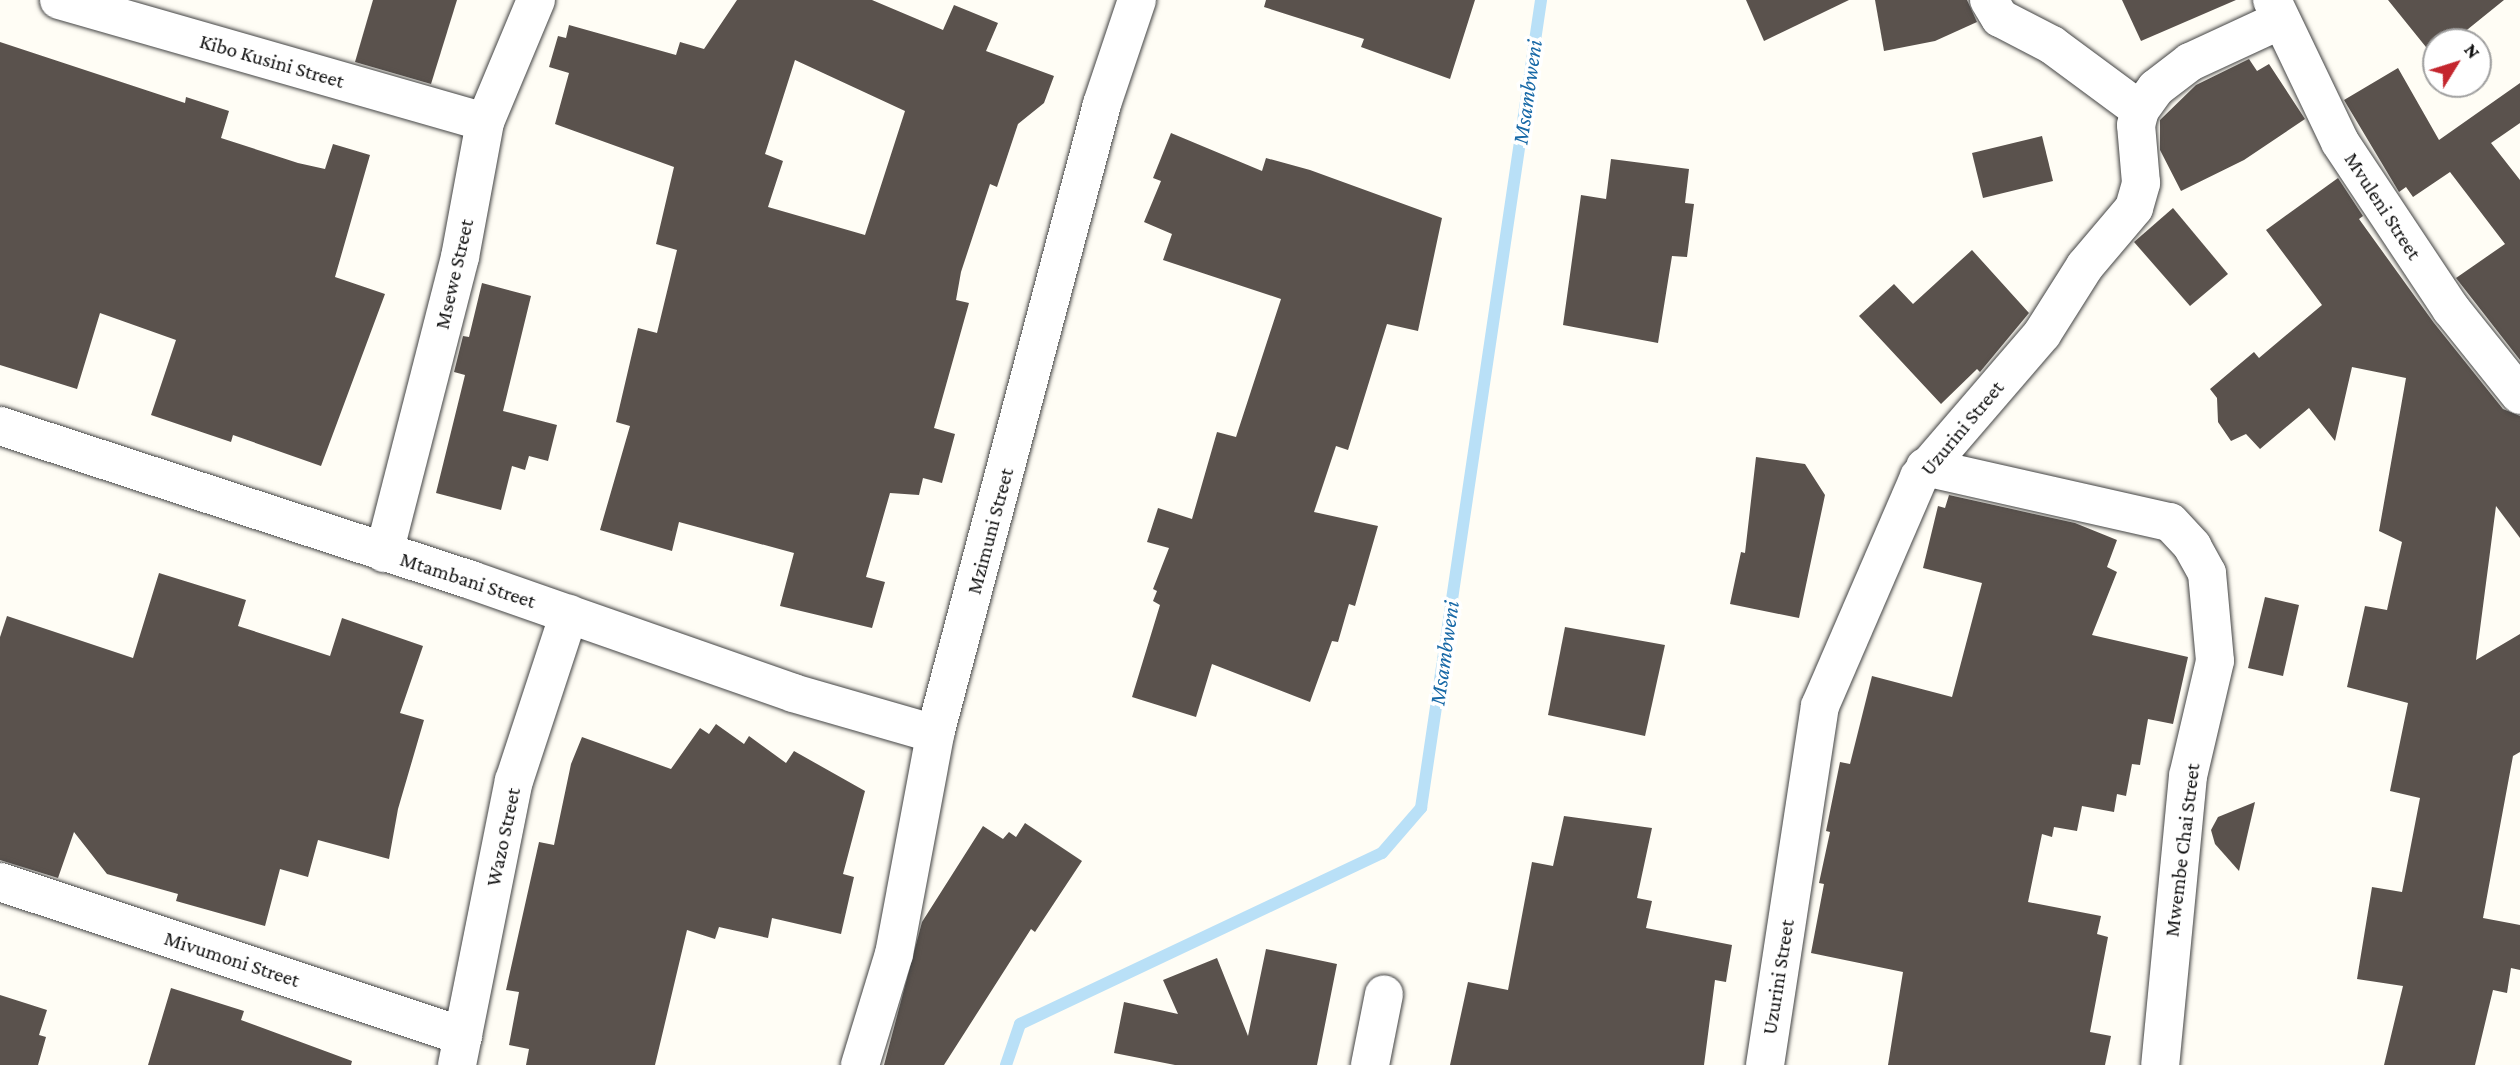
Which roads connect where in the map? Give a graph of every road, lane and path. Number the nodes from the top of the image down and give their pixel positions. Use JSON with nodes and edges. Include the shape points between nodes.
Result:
{"nodes":[{"id":1,"x":59,"y":0,"type":"edge"},
{"id":2,"x":536,"y":0,"type":"edge"},
{"id":3,"x":1137,"y":0,"type":"edge"},
{"id":4,"x":1989,"y":0,"type":"edge"},
{"id":5,"x":2277,"y":10,"type":"edge"},
{"id":6,"x":2140,"y":110,"type":"junction"},
{"id":7,"x":485,"y":122,"type":"junction"},
{"id":8,"x":2520,"y":395,"type":"edge"},
{"id":9,"x":0,"y":426,"type":"edge"},
{"id":10,"x":1925,"y":467,"type":"junction"},
{"id":11,"x":384,"y":553,"type":"junction"},
{"id":12,"x":569,"y":614,"type":"junction"},
{"id":13,"x":935,"y":734,"type":"junction"},
{"id":14,"x":0,"y":882,"type":"edge"},
{"id":15,"x":1384,"y":994,"type":"dead end"},
{"id":16,"x":460,"y":1051,"type":"edge"},
{"id":17,"x":860,"y":1065,"type":"edge"},
{"id":18,"x":1370,"y":1065,"type":"edge"},
{"id":19,"x":1765,"y":1065,"type":"edge"},
{"id":20,"x":2160,"y":1065,"type":"edge"}],
"edges":[{"from":1,"to":7,"type":"street","name":"Kibo Kusini Street"},
{"from":2,"to":7,"type":"street","name":"Msewe Street"},
{"from":3,"to":13,"type":"street","name":"Mzimuni Street","via":[[1102,104]]},
{"from":4,"to":6,"type":"street","via":[[2000,19],[2052,45]]},
{"from":5,"to":6,"type":"street","via":[[2190,62],[2156,88]]},
{"from":5,"to":8,"type":"street","name":"Mvuleni Street","via":[[2340,142],[2451,309]]},
{"from":6,"to":10,"type":"street","name":"Uzurini Street","via":[[2136,125],[2141,183],[2134,208],[2085,266],[2042,334]]},
{"from":7,"to":11,"type":"street","name":"Msewe Street","via":[[460,257]]},
{"from":9,"to":11,"type":"street","name":"Mtambani Street"},
{"from":10,"to":19,"type":"street","name":"Uzurini Street","via":[[1820,706]]},
{"from":10,"to":20,"type":"street","name":"Mwembe Chai Street","via":[[2170,522],[2192,545],[2207,573],[2215,661],[2188,776]]},
{"from":11,"to":12,"type":"street","name":"Mtambani Street"},
{"from":12,"to":13,"type":"street","name":"Mtambani Street","via":[[793,693]]},
{"from":12,"to":16,"type":"street","name":"Wazo Street","via":[[514,781]]},
{"from":13,"to":17,"type":"street","name":"Mzimuni Street","via":[[894,954]]},
{"from":14,"to":16,"type":"street","name":"Mivumoni Street"},
{"from":15,"to":18,"type":"street"}]}
